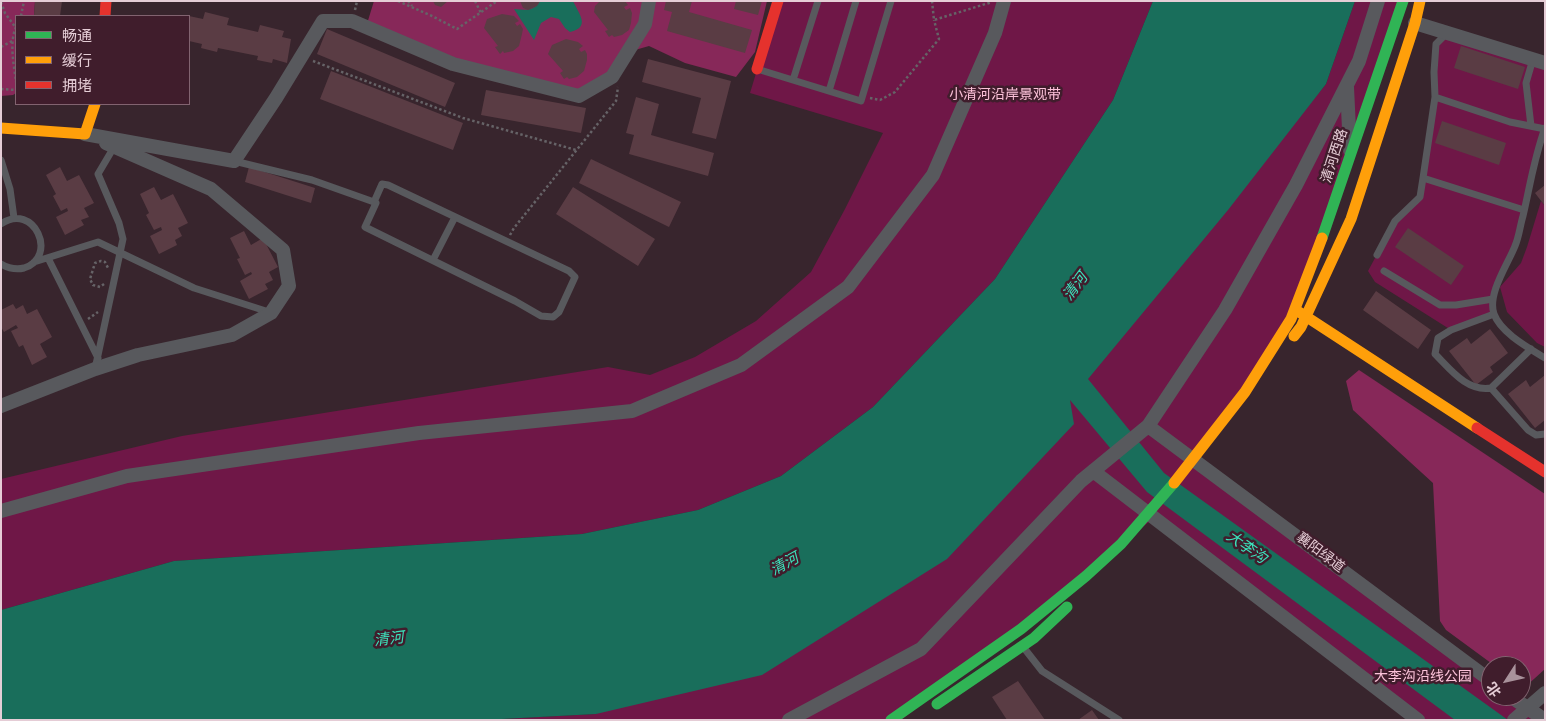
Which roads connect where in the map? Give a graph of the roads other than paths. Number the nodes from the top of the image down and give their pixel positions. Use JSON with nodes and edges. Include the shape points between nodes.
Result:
{"nodes":[{"id":1,"x":106,"y":1,"type":"edge"},
{"id":2,"x":649,"y":1,"type":"edge"},
{"id":3,"x":778,"y":1,"type":"edge"},
{"id":4,"x":818,"y":1,"type":"edge"},
{"id":5,"x":856,"y":1,"type":"edge"},
{"id":6,"x":890,"y":1,"type":"edge"},
{"id":7,"x":1004,"y":1,"type":"edge"},
{"id":8,"x":1378,"y":1,"type":"edge"},
{"id":9,"x":1403,"y":1,"type":"edge"},
{"id":10,"x":1420,"y":1,"type":"edge"},
{"id":11,"x":105,"y":15,"type":"edge"},
{"id":12,"x":1415,"y":23,"type":"junction"},
{"id":13,"x":1447,"y":33,"type":"junction"},
{"id":14,"x":1539,"y":61,"type":"edge"},
{"id":15,"x":758,"y":69,"type":"joint"},
{"id":16,"x":794,"y":80,"type":"junction"},
{"id":17,"x":1347,"y":86,"type":"junction"},
{"id":18,"x":829,"y":91,"type":"junction"},
{"id":19,"x":1435,"y":97,"type":"junction"},
{"id":20,"x":95,"y":105,"type":"edge"},
{"id":21,"x":1531,"y":126,"type":"junction"},
{"id":22,"x":1,"y":128,"type":"edge"},
{"id":23,"x":1545,"y":128,"type":"edge"},
{"id":24,"x":85,"y":134,"type":"junction"},
{"id":25,"x":114,"y":147,"type":"junction"},
{"id":26,"x":1350,"y":159,"type":"junction"},
{"id":27,"x":1,"y":160,"type":"edge"},
{"id":28,"x":234,"y":160,"type":"junction"},
{"id":29,"x":1423,"y":178,"type":"junction"},
{"id":30,"x":374,"y":202,"type":"junction"},
{"id":31,"x":1524,"y":210,"type":"junction"},
{"id":32,"x":455,"y":217,"type":"junction"},
{"id":33,"x":14,"y":218,"type":"junction"},
{"id":34,"x":1,"y":224,"type":"edge"},
{"id":35,"x":121,"y":253,"type":"junction"},
{"id":36,"x":1376,"y":255,"type":"dead end"},
{"id":37,"x":48,"y":258,"type":"junction"},
{"id":38,"x":433,"y":260,"type":"junction"},
{"id":39,"x":34,"y":262,"type":"junction"},
{"id":40,"x":1,"y":264,"type":"edge"},
{"id":41,"x":1384,"y":271,"type":"dead end"},
{"id":42,"x":1493,"y":299,"type":"junction"},
{"id":43,"x":271,"y":313,"type":"junction"},
{"id":44,"x":1293,"y":314,"type":"junction"},
{"id":45,"x":1494,"y":314,"type":"junction"},
{"id":46,"x":1306,"y":316,"type":"junction"},
{"id":47,"x":1290,"y":343,"type":"dead end"},
{"id":48,"x":1531,"y":349,"type":"junction"},
{"id":49,"x":1280,"y":358,"type":"dead end"},
{"id":50,"x":1545,"y":358,"type":"edge"},
{"id":51,"x":97,"y":364,"type":"junction"},
{"id":52,"x":1491,"y":388,"type":"junction"},
{"id":53,"x":3,"y":402,"type":"edge"},
{"id":54,"x":1144,"y":429,"type":"junction"},
{"id":55,"x":1545,"y":434,"type":"edge"},
{"id":56,"x":1195,"y":466,"type":"junction"},
{"id":57,"x":1095,"y":469,"type":"junction"},
{"id":58,"x":1545,"y":472,"type":"edge"},
{"id":59,"x":1,"y":511,"type":"edge"},
{"id":60,"x":1156,"y":513,"type":"junction"},
{"id":61,"x":1022,"y":645,"type":"junction"},
{"id":62,"x":1481,"y":675,"type":"edge"},
{"id":63,"x":1545,"y":693,"type":"edge"},
{"id":64,"x":928,"y":709,"type":"dead end"},
{"id":65,"x":1520,"y":714,"type":"edge"},
{"id":66,"x":789,"y":720,"type":"edge"},
{"id":67,"x":890,"y":720,"type":"edge"},
{"id":68,"x":1119,"y":720,"type":"edge"},
{"id":69,"x":1418,"y":720,"type":"edge"},
{"id":70,"x":1545,"y":720,"type":"edge"}],
"edges":[{"from":1,"to":11,"type":"main road"},
{"from":2,"to":28,"type":"street","via":[[645,24],[612,78],[579,96],[452,64],[352,21],[323,21]]},
{"from":3,"to":15,"type":"main road"},
{"from":4,"to":16,"type":"lane"},
{"from":5,"to":18,"type":"lane"},
{"from":6,"to":18,"type":"lane","via":[[861,101]]},
{"from":7,"to":59,"type":"street","via":[[996,33],[933,175],[848,287],[741,365],[632,411],[419,433],[127,476]]},
{"from":8,"to":17,"type":"street","via":[[1360,61]]},
{"from":9,"to":26,"type":"main road","name":"清河西路"},
{"from":10,"to":12,"type":"main road"},
{"from":12,"to":13,"type":"street"},
{"from":12,"to":46,"type":"main road","via":[[1350,219]]},
{"from":13,"to":14,"type":"street"},
{"from":13,"to":19,"type":"lane","via":[[1436,44]]},
{"from":14,"to":21,"type":"lane","via":[[1526,83]]},
{"from":15,"to":16,"type":"lane"},
{"from":16,"to":18,"type":"lane"},
{"from":17,"to":26,"type":"street"},
{"from":17,"to":54,"type":"street","via":[[1296,185],[1225,310]]},
{"from":19,"to":21,"type":"lane"},
{"from":19,"to":29,"type":"lane"},
{"from":20,"to":24,"type":"main road"},
{"from":21,"to":23,"type":"lane"},
{"from":22,"to":24,"type":"main road"},
{"from":23,"to":31,"type":"lane","via":[[1536,152]]},
{"from":24,"to":25,"type":"street"},
{"from":24,"to":28,"type":"street"},
{"from":25,"to":35,"type":"lane","via":[[98,174],[119,223],[123,239]]},
{"from":25,"to":43,"type":"street","via":[[211,189],[283,250],[289,286]]},
{"from":26,"to":44,"type":"main road","name":"清河西路"},
{"from":27,"to":33,"type":"lane"},
{"from":28,"to":30,"type":"lane","via":[[312,180]]},
{"from":29,"to":31,"type":"lane"},
{"from":29,"to":36,"type":"lane","via":[[1420,197],[1395,222]]},
{"from":30,"to":32,"type":"lane","via":[[382,184],[388,185]]},
{"from":30,"to":38,"type":"lane","via":[[365,227]]},
{"from":31,"to":42,"type":"lane","via":[[1516,244]]},
{"from":32,"to":38,"type":"lane"},
{"from":32,"to":38,"type":"lane","via":[[569,271],[575,277],[559,312],[553,316],[541,316]]},
{"from":33,"to":34,"type":"lane"},
{"from":33,"to":39,"type":"lane","via":[[31,223],[41,237],[42,246]]},
{"from":35,"to":37,"type":"lane","via":[[98,242]]},
{"from":35,"to":43,"type":"lane","via":[[194,288]]},
{"from":35,"to":51,"type":"lane"},
{"from":37,"to":39,"type":"lane"},
{"from":37,"to":51,"type":"lane"},
{"from":39,"to":40,"type":"lane","via":[[21,269]]},
{"from":41,"to":42,"type":"lane","via":[[1440,305]]},
{"from":42,"to":45,"type":"lane"},
{"from":43,"to":51,"type":"street","via":[[232,335]]},
{"from":44,"to":46,"type":"main road"},
{"from":44,"to":56,"type":"main road","name":"清河西路"},
{"from":45,"to":48,"type":"lane","via":[[1516,340]]},
{"from":45,"to":52,"type":"lane","via":[[1438,338],[1435,354],[1465,383],[1481,390]]},
{"from":46,"to":47,"type":"main road"},
{"from":46,"to":58,"type":"main road"},
{"from":48,"to":50,"type":"lane"},
{"from":48,"to":52,"type":"lane"},
{"from":49,"to":56,"type":"main road","via":[[1240,418]]},
{"from":51,"to":53,"type":"street"},
{"from":52,"to":55,"type":"lane","via":[[1528,430],[1536,435]]},
{"from":54,"to":56,"type":"street","name":"襄阳绿道"},
{"from":54,"to":57,"type":"street"},
{"from":56,"to":60,"type":"main road"},
{"from":56,"to":62,"type":"street","name":"襄阳绿道"},
{"from":57,"to":60,"type":"street"},
{"from":57,"to":66,"type":"street","via":[[921,649]]},
{"from":60,"to":61,"type":"main road","via":[[1132,546],[1034,638]]},
{"from":60,"to":67,"type":"main road","via":[[1022,629]]},
{"from":60,"to":69,"type":"street"},
{"from":61,"to":64,"type":"main road"},
{"from":61,"to":68,"type":"lane","via":[[1042,671]]},
{"from":63,"to":65,"type":"street"},
{"from":65,"to":70,"type":"street"}]}
